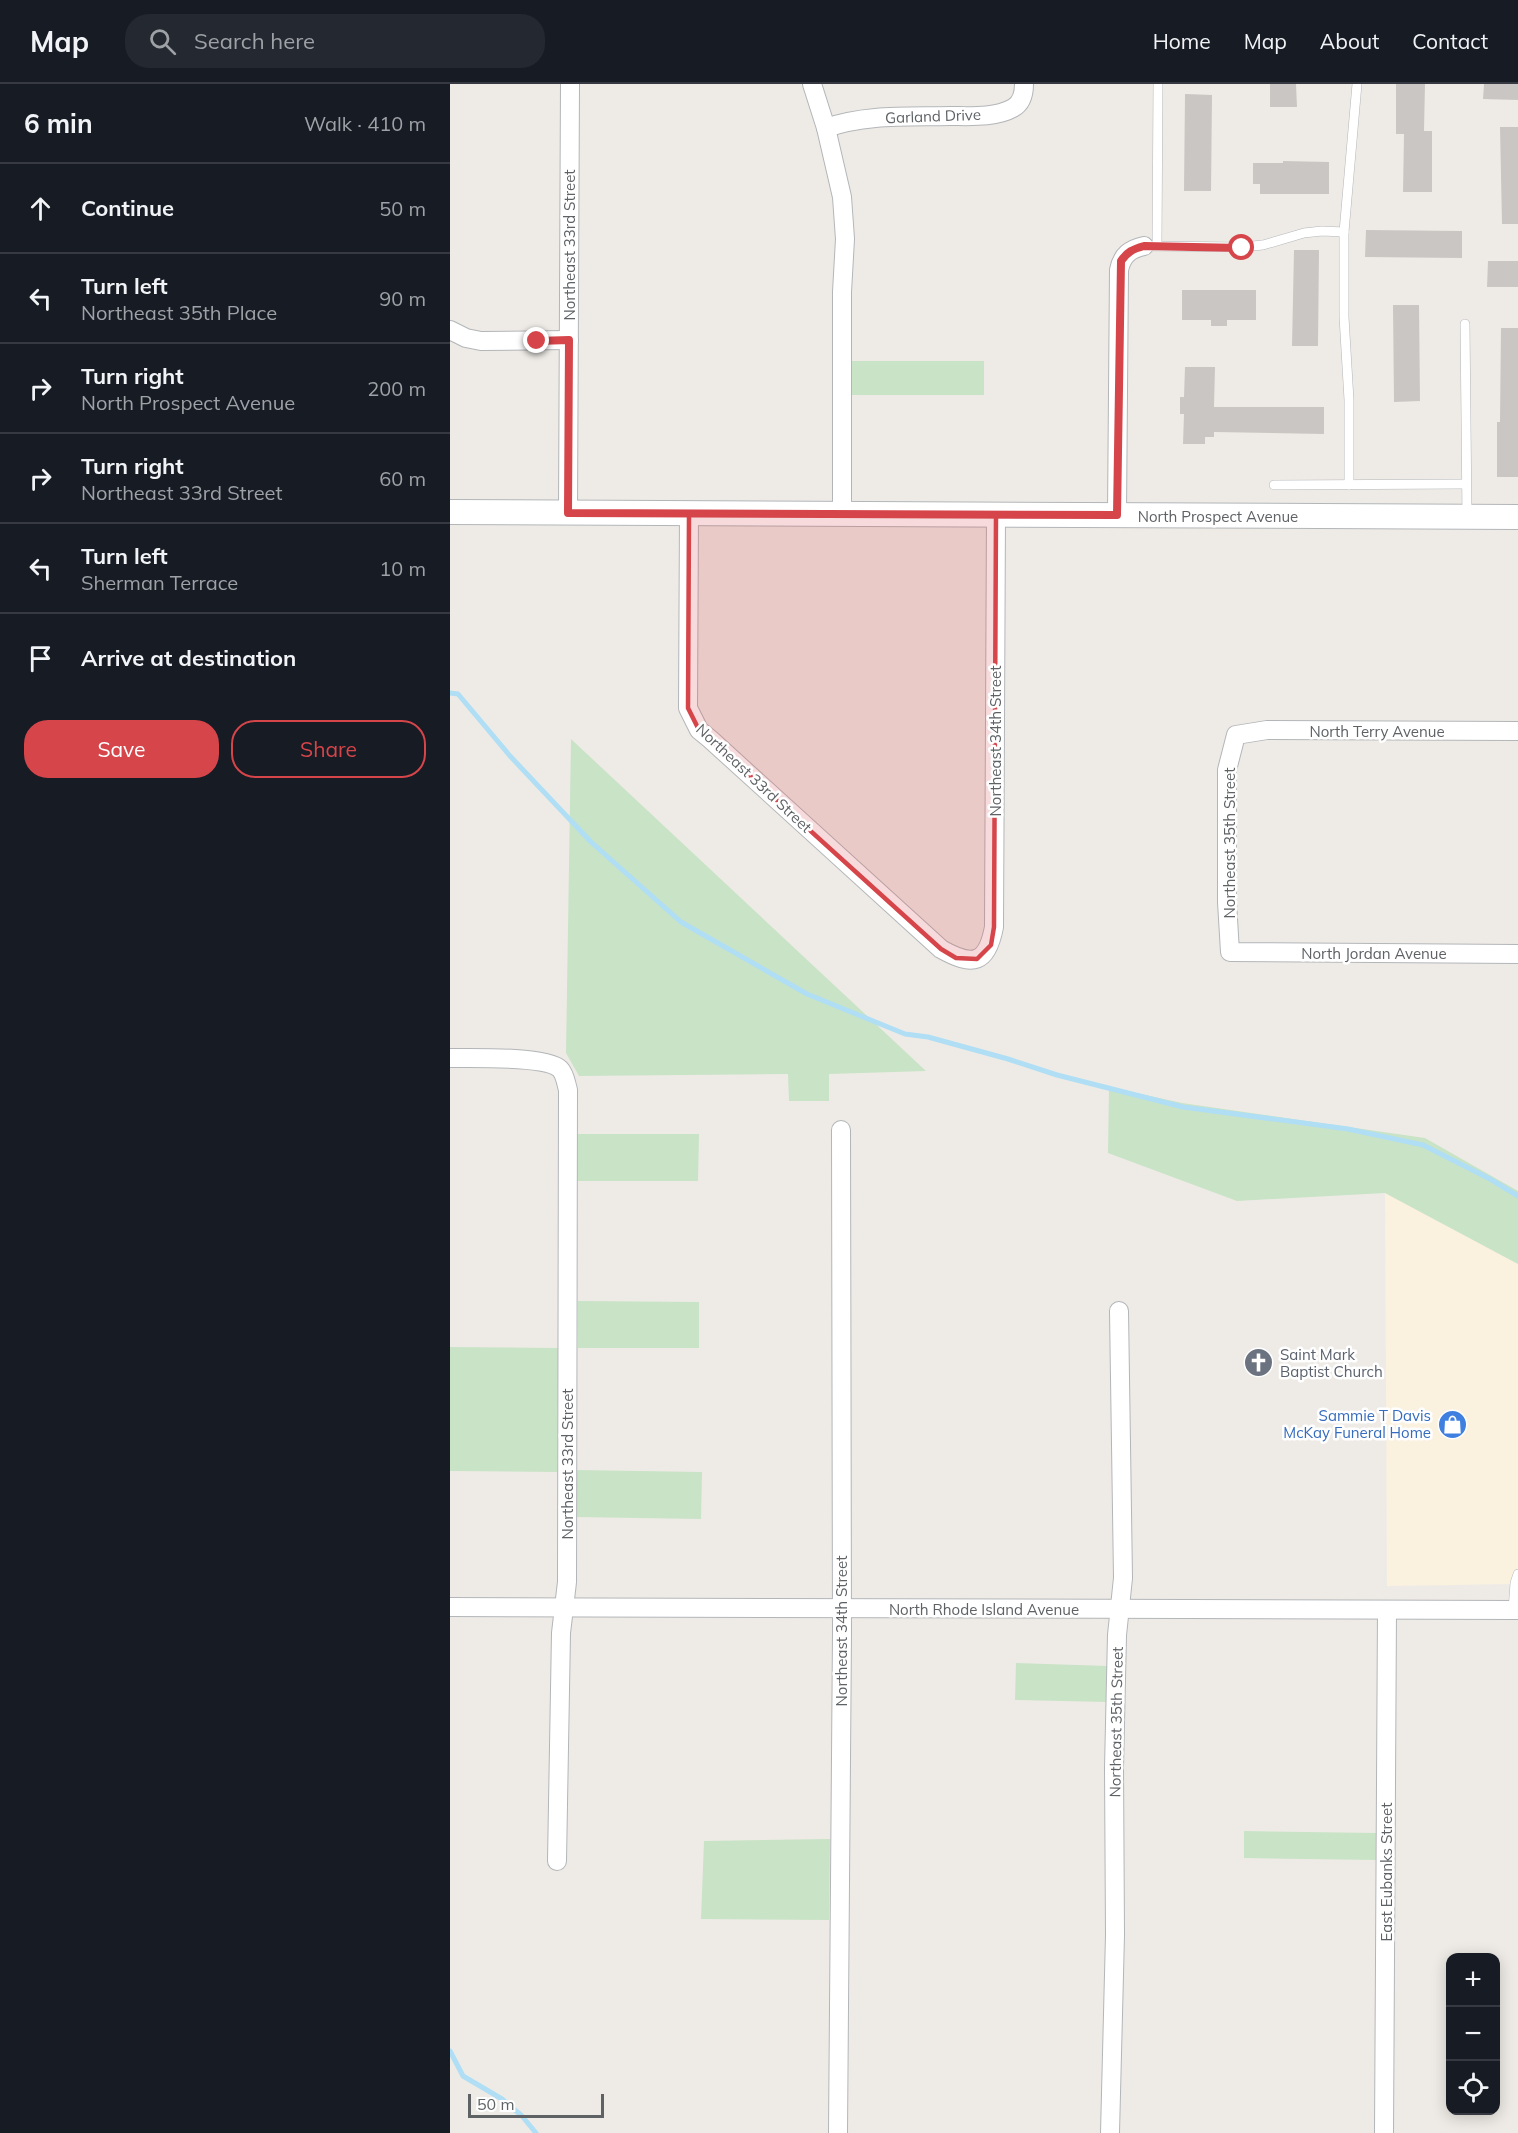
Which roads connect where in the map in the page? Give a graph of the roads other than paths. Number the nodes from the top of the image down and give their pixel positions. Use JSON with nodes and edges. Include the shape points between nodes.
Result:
{"nodes":[{"id":1,"x":570,"y":84,"type":"edge"},
{"id":2,"x":812,"y":84,"type":"edge"},
{"id":3,"x":1024,"y":84,"type":"edge"},
{"id":4,"x":1158,"y":84,"type":"edge"},
{"id":5,"x":1357,"y":84,"type":"edge"},
{"id":6,"x":826,"y":128,"type":"junction"},
{"id":7,"x":1344,"y":232,"type":"junction"},
{"id":8,"x":1150,"y":246,"type":"junction"},
{"id":9,"x":1465,"y":324,"type":"dead end"},
{"id":10,"x":450,"y":330,"type":"edge"},
{"id":11,"x":569,"y":340,"type":"junction"},
{"id":12,"x":1466,"y":484,"type":"junction"},
{"id":13,"x":1274,"y":485,"type":"dead end"},
{"id":14,"x":1349,"y":485,"type":"junction"},
{"id":15,"x":450,"y":512,"type":"edge"},
{"id":16,"x":568,"y":513,"type":"junction"},
{"id":17,"x":690,"y":514,"type":"junction"},
{"id":18,"x":842,"y":515,"type":"junction"},
{"id":19,"x":996,"y":515,"type":"junction"},
{"id":20,"x":1117,"y":515,"type":"junction"},
{"id":21,"x":1467,"y":517,"type":"junction"},
{"id":22,"x":1518,"y":517,"type":"edge"},
{"id":23,"x":1518,"y":731,"type":"edge"},
{"id":24,"x":1236,"y":735,"type":"joint"},
{"id":25,"x":1230,"y":952,"type":"joint"},
{"id":26,"x":1518,"y":954,"type":"edge"},
{"id":27,"x":977,"y":959,"type":"joint"},
{"id":28,"x":450,"y":1058,"type":"edge"},
{"id":29,"x":841,"y":1130,"type":"dead end"},
{"id":30,"x":1119,"y":1311,"type":"dead end"},
{"id":31,"x":1518,"y":1574,"type":"edge"},
{"id":32,"x":450,"y":1607,"type":"edge"},
{"id":33,"x":564,"y":1608,"type":"junction"},
{"id":34,"x":842,"y":1609,"type":"junction"},
{"id":35,"x":1120,"y":1609,"type":"junction"},
{"id":36,"x":1387,"y":1610,"type":"junction"},
{"id":37,"x":1515,"y":1610,"type":"edge"},
{"id":38,"x":557,"y":1861,"type":"dead end"},
{"id":39,"x":838,"y":2133,"type":"edge"},
{"id":40,"x":1110,"y":2133,"type":"edge"},
{"id":41,"x":1384,"y":2133,"type":"edge"}],
"edges":[{"from":1,"to":11,"type":"street","name":"Northeast 33rd Street"},
{"from":2,"to":6,"type":"street"},
{"from":3,"to":6,"type":"street","name":"Garland Drive","via":[[1016,107],[1004,112],[982,116],[871,118]]},
{"from":4,"to":8,"type":"lane"},
{"from":5,"to":7,"type":"lane"},
{"from":6,"to":18,"type":"street","via":[[842,197],[845,239]]},
{"from":7,"to":8,"type":"lane","via":[[1304,233],[1242,248]]},
{"from":7,"to":14,"type":"lane"},
{"from":8,"to":20,"type":"street","via":[[1126,253],[1119,270]]},
{"from":9,"to":12,"type":"lane"},
{"from":10,"to":11,"type":"street","via":[[481,341]]},
{"from":11,"to":16,"type":"street","name":"Northeast 33rd Street"},
{"from":12,"to":14,"type":"lane"},
{"from":12,"to":21,"type":"lane"},
{"from":13,"to":14,"type":"lane"},
{"from":15,"to":16,"type":"street","name":"North Prospect Avenue"},
{"from":16,"to":17,"type":"street","name":"North Prospect Avenue"},
{"from":17,"to":18,"type":"street","name":"North Prospect Avenue"},
{"from":17,"to":27,"type":"street","name":"Northeast 33rd Street","via":[[688,708],[699,730],[941,949],[956,958]]},
{"from":18,"to":19,"type":"street","name":"North Prospect Avenue"},
{"from":19,"to":20,"type":"street","name":"North Prospect Avenue"},
{"from":19,"to":27,"type":"street","name":"Northeast 34th Street","via":[[994,927],[991,945]]},
{"from":20,"to":21,"type":"street","name":"North Prospect Avenue"},
{"from":21,"to":22,"type":"street","name":"North Prospect Avenue"},
{"from":23,"to":24,"type":"street","name":"North Terry Avenue","via":[[1267,730]]},
{"from":24,"to":25,"type":"street","name":"Northeast 35th Street","via":[[1227,770]]},
{"from":25,"to":26,"type":"street","name":"North Jordan Avenue"},
{"from":28,"to":33,"type":"street","name":"Northeast 33rd Street","via":[[550,1063],[560,1069],[568,1090]]},
{"from":29,"to":34,"type":"street","name":"Northeast 34th Street"},
{"from":30,"to":35,"type":"street","name":"Northeast 35th Street","via":[[1123,1578]]},
{"from":31,"to":37,"type":"lane"},
{"from":32,"to":33,"type":"street","name":"North Rhode Island Avenue"},
{"from":33,"to":34,"type":"street","name":"North Rhode Island Avenue"},
{"from":33,"to":38,"type":"street","name":"Northeast 33rd Street"},
{"from":34,"to":35,"type":"street","name":"North Rhode Island Avenue"},
{"from":34,"to":39,"type":"street","name":"Northeast 34th Street"},
{"from":35,"to":36,"type":"street","name":"North Rhode Island Avenue"},
{"from":35,"to":40,"type":"street","name":"Northeast 35th Street","via":[[1114,1756]]},
{"from":36,"to":37,"type":"street","name":"North Rhode Island Avenue"},
{"from":36,"to":41,"type":"street","name":"East Eubanks Street"}]}
